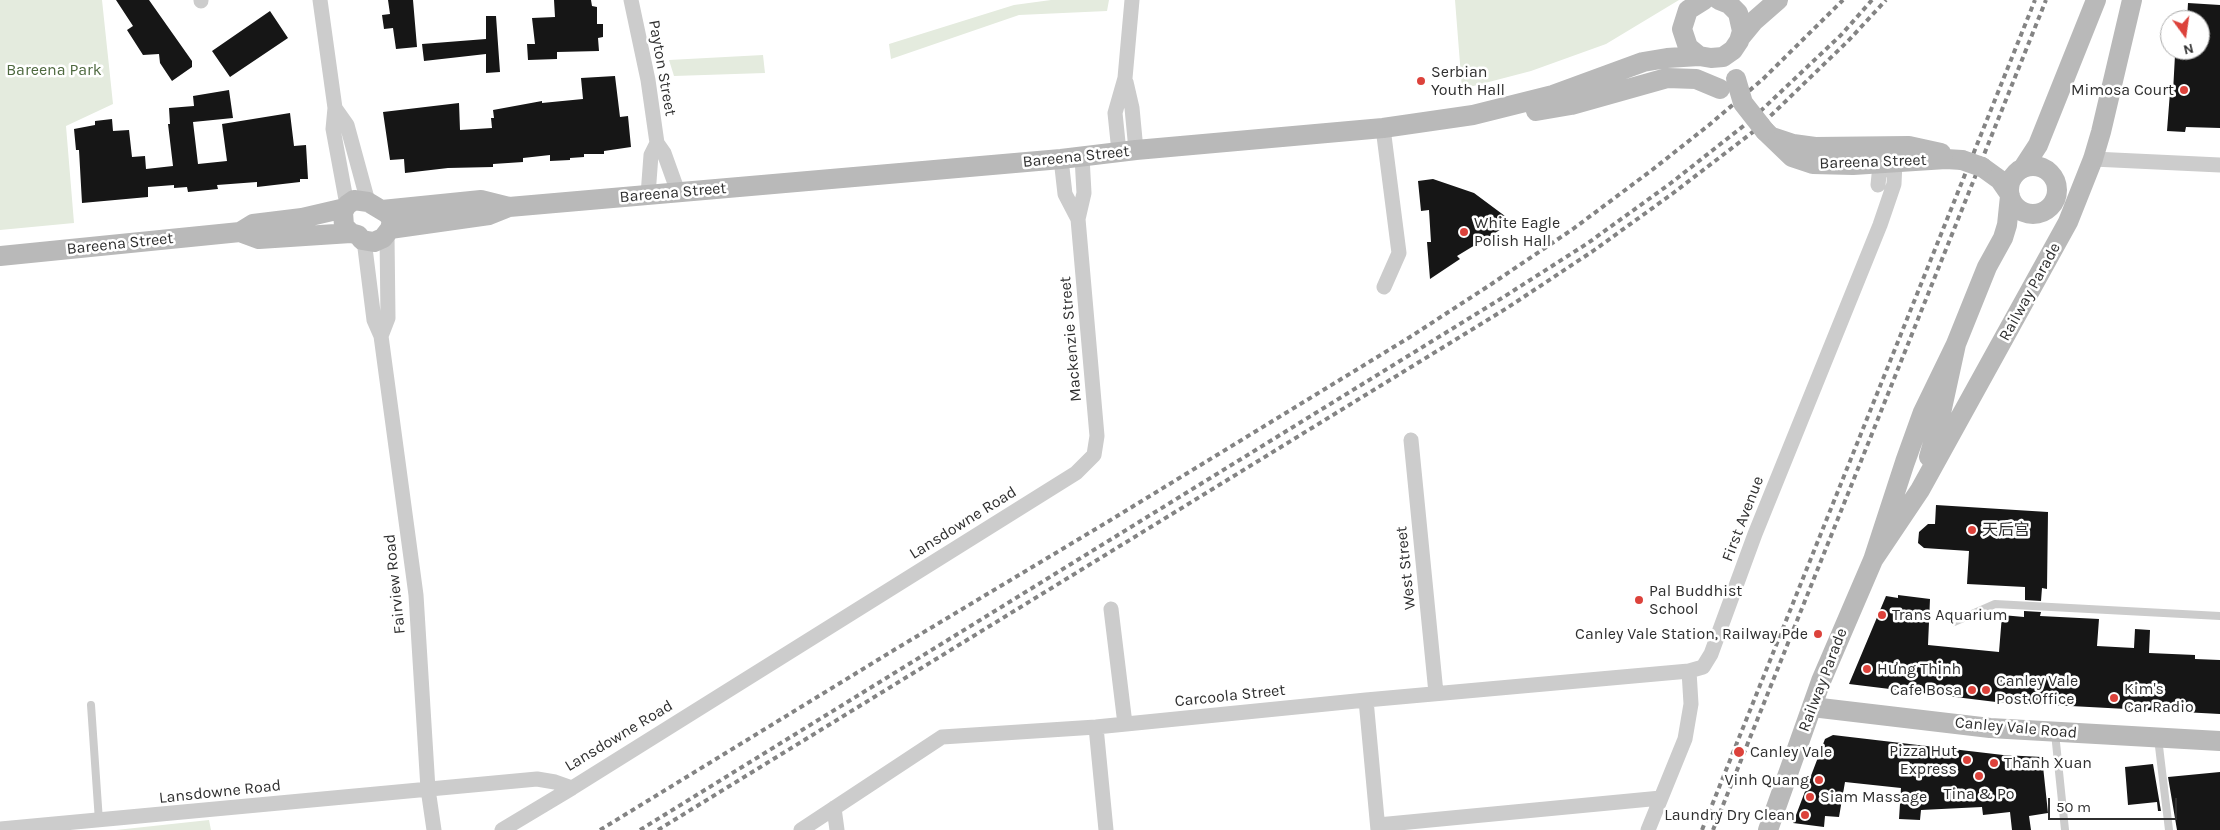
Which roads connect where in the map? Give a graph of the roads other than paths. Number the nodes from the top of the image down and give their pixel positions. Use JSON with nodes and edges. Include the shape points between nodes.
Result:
{"nodes":[{"id":1,"x":320,"y":0,"type":"edge"},
{"id":2,"x":631,"y":0,"type":"edge"},
{"id":3,"x":1132,"y":0,"type":"edge"},
{"id":4,"x":1704,"y":0,"type":"edge"},
{"id":5,"x":1720,"y":0,"type":"edge"},
{"id":6,"x":1778,"y":0,"type":"edge"},
{"id":7,"x":2096,"y":0,"type":"edge"},
{"id":8,"x":2132,"y":0,"type":"edge"},
{"id":9,"x":1685,"y":16,"type":"junction"},
{"id":10,"x":1739,"y":41,"type":"junction"},
{"id":11,"x":1702,"y":57,"type":"junction"},
{"id":12,"x":1636,"y":64,"type":"junction"},
{"id":13,"x":1727,"y":84,"type":"junction"},
{"id":14,"x":2056,"y":97,"type":"junction"},
{"id":15,"x":335,"y":108,"type":"junction"},
{"id":16,"x":1459,"y":117,"type":"junction"},
{"id":17,"x":1383,"y":128,"type":"junction"},
{"id":18,"x":1765,"y":131,"type":"junction"},
{"id":19,"x":656,"y":143,"type":"junction"},
{"id":20,"x":1848,"y":146,"type":"junction"},
{"id":21,"x":1127,"y":151,"type":"junction"},
{"id":22,"x":1933,"y":151,"type":"junction"},
{"id":23,"x":1082,"y":157,"type":"junction"},
{"id":24,"x":1061,"y":159,"type":"junction"},
{"id":25,"x":2093,"y":159,"type":"junction"},
{"id":26,"x":1962,"y":160,"type":"junction"},
{"id":27,"x":1895,"y":162,"type":"junction"},
{"id":28,"x":1859,"y":164,"type":"junction"},
{"id":29,"x":2220,"y":165,"type":"edge"},
{"id":30,"x":1982,"y":168,"type":"junction"},
{"id":31,"x":2021,"y":169,"type":"junction"},
{"id":32,"x":2056,"y":183,"type":"junction"},
{"id":33,"x":1878,"y":185,"type":"junction"},
{"id":34,"x":678,"y":192,"type":"junction"},
{"id":35,"x":648,"y":195,"type":"junction"},
{"id":36,"x":2010,"y":195,"type":"junction"},
{"id":37,"x":346,"y":206,"type":"junction"},
{"id":38,"x":375,"y":206,"type":"junction"},
{"id":39,"x":509,"y":207,"type":"junction"},
{"id":40,"x":2047,"y":209,"type":"junction"},
{"id":41,"x":1883,"y":215,"type":"junction"},
{"id":42,"x":1078,"y":219,"type":"junction"},
{"id":43,"x":240,"y":232,"type":"junction"},
{"id":44,"x":388,"y":232,"type":"junction"},
{"id":45,"x":357,"y":236,"type":"junction"},
{"id":46,"x":1994,"y":255,"type":"junction"},
{"id":47,"x":0,"y":256,"type":"edge"},
{"id":48,"x":1384,"y":287,"type":"dead end"},
{"id":49,"x":381,"y":336,"type":"junction"},
{"id":50,"x":1956,"y":344,"type":"junction"},
{"id":51,"x":1993,"y":357,"type":"junction"},
{"id":52,"x":1939,"y":422,"type":"junction"},
{"id":53,"x":1411,"y":440,"type":"dead end"},
{"id":54,"x":1094,"y":456,"type":"joint"},
{"id":55,"x":1920,"y":490,"type":"junction"},
{"id":56,"x":1881,"y":538,"type":"junction"},
{"id":57,"x":1873,"y":560,"type":"junction"},
{"id":58,"x":1112,"y":609,"type":"dead end"},
{"id":59,"x":2220,"y":616,"type":"edge"},
{"id":60,"x":1954,"y":622,"type":"dead end"},
{"id":61,"x":1689,"y":671,"type":"junction"},
{"id":62,"x":1436,"y":693,"type":"junction"},
{"id":63,"x":1366,"y":700,"type":"junction"},
{"id":64,"x":92,"y":705,"type":"dead end"},
{"id":65,"x":1812,"y":707,"type":"junction"},
{"id":66,"x":1125,"y":724,"type":"junction"},
{"id":67,"x":1096,"y":727,"type":"junction"},
{"id":68,"x":2055,"y":733,"type":"junction"},
{"id":69,"x":2158,"y":738,"type":"junction"},
{"id":70,"x":2220,"y":741,"type":"edge"},
{"id":71,"x":572,"y":788,"type":"junction"},
{"id":72,"x":428,"y":789,"type":"junction"},
{"id":73,"x":1661,"y":798,"type":"junction"},
{"id":74,"x":834,"y":808,"type":"junction"},
{"id":75,"x":99,"y":821,"type":"junction"},
{"id":76,"x":1378,"y":828,"type":"edge"},
{"id":77,"x":0,"y":829,"type":"edge"},
{"id":78,"x":434,"y":830,"type":"edge"},
{"id":79,"x":502,"y":830,"type":"edge"},
{"id":80,"x":801,"y":830,"type":"edge"},
{"id":81,"x":837,"y":830,"type":"edge"},
{"id":82,"x":1106,"y":830,"type":"edge"},
{"id":83,"x":1648,"y":830,"type":"edge"},
{"id":84,"x":1768,"y":830,"type":"edge"},
{"id":85,"x":2065,"y":830,"type":"edge"},
{"id":86,"x":2169,"y":830,"type":"edge"}],
"edges":[{"from":1,"to":15,"type":"street"},
{"from":2,"to":19,"type":"street","name":"Payton Street","via":[[648,80]]},
{"from":3,"to":21,"type":"street","via":[[1125,78],[1132,108]]},
{"from":4,"to":9,"type":"main road","name":"Bareena Street"},
{"from":5,"to":10,"type":"main road","name":"Bareena Street","via":[[1738,13],[1742,25]]},
{"from":6,"to":10,"type":"main road","name":"Bareena Street","via":[[1754,21]]},
{"from":7,"to":14,"type":"main road"},
{"from":8,"to":25,"type":"main road","name":"Railway Parade"},
{"from":9,"to":11,"type":"main road","via":[[1682,29],[1685,42],[1688,48]]},
{"from":9,"to":12,"type":"main road","name":"Bareena Street","via":[[1664,44]]},
{"from":10,"to":11,"type":"main road","name":"Bareena Street","via":[[1723,56]]},
{"from":10,"to":13,"type":"main road","name":"Bareena Street"},
{"from":11,"to":12,"type":"main road","name":"Bareena Street","via":[[1667,58]]},
{"from":11,"to":13,"type":"main road"},
{"from":12,"to":16,"type":"main road","name":"Bareena Street","via":[[1553,95]]},
{"from":13,"to":16,"type":"main road","via":[[1667,78],[1556,108]]},
{"from":13,"to":18,"type":"main road","name":"Bareena Street","bridge":true},
{"from":14,"to":31,"type":"main road","via":[[2035,151]]},
{"from":14,"to":32,"type":"main road","via":[[2049,144]]},
{"from":15,"to":37,"type":"street","via":[[333,129]]},
{"from":15,"to":38,"type":"street","via":[[347,125]]},
{"from":16,"to":17,"type":"main road","name":"Bareena Street"},
{"from":17,"to":21,"type":"main road","name":"Bareena Street"},
{"from":17,"to":48,"type":"street","via":[[1399,253]]},
{"from":18,"to":20,"type":"main road","name":"Bareena Street","via":[[1774,138],[1793,144]]},
{"from":18,"to":28,"type":"main road","name":"Bareena Street","via":[[1780,148],[1798,160],[1813,164]]},
{"from":19,"to":34,"type":"street","name":"Payton Street","via":[[664,153]]},
{"from":19,"to":35,"type":"street","name":"Payton Street","via":[[651,155]]},
{"from":20,"to":22,"type":"main road","name":"Bareena Street","via":[[1909,146]]},
{"from":20,"to":27,"type":"main road","via":[[1887,155]]},
{"from":21,"to":23,"type":"main road","name":"Bareena Street"},
{"from":22,"to":26,"type":"main road","name":"Bareena Street"},
{"from":22,"to":27,"type":"street"},
{"from":23,"to":24,"type":"main road","name":"Bareena Street"},
{"from":23,"to":42,"type":"street","name":"Mackenzie Street","via":[[1084,193]]},
{"from":24,"to":34,"type":"main road","name":"Bareena Street"},
{"from":24,"to":42,"type":"street","name":"Mackenzie Street","via":[[1065,194]]},
{"from":25,"to":29,"type":"street"},
{"from":25,"to":51,"type":"main road","name":"Railway Parade","via":[[2068,222]]},
{"from":26,"to":27,"type":"main road","name":"Bareena Street"},
{"from":26,"to":30,"type":"main road","name":"Bareena Street","bridge":true},
{"from":27,"to":28,"type":"main road","name":"Bareena Street"},
{"from":27,"to":33,"type":"street","via":[[1883,169]]},
{"from":27,"to":41,"type":"street","name":"First Avenue","via":[[1894,184]]},
{"from":28,"to":33,"type":"street","name":"First Avenue","via":[[1871,171]]},
{"from":30,"to":31,"type":"main road","name":"Bareena Street"},
{"from":30,"to":36,"type":"main road","name":"Bareena Street","via":[[2000,180]]},
{"from":31,"to":32,"type":"main road","via":[[2041,167],[2051,173]]},
{"from":31,"to":36,"type":"main road","via":[[2011,181]]},
{"from":32,"to":40,"type":"main road","via":[[2056,195]]},
{"from":33,"to":41,"type":"street","name":"First Avenue","via":[[1883,196]]},
{"from":34,"to":35,"type":"main road","name":"Bareena Street"},
{"from":35,"to":39,"type":"main road","name":"Bareena Street"},
{"from":36,"to":40,"type":"main road","via":[[2014,204],[2024,212],[2036,213]]},
{"from":36,"to":46,"type":"main road","via":[[2007,225]]},
{"from":37,"to":38,"type":"main road","via":[[358,200]]},
{"from":37,"to":43,"type":"main road","name":"Bareena Street","via":[[302,218],[253,224]]},
{"from":37,"to":45,"type":"main road","via":[[342,221]]},
{"from":38,"to":39,"type":"main road","name":"Bareena Street","via":[[482,200]]},
{"from":38,"to":44,"type":"main road","via":[[388,214],[392,221]]},
{"from":39,"to":44,"type":"main road","name":"Bareena Street","via":[[489,215]]},
{"from":40,"to":46,"type":"main road"},
{"from":41,"to":61,"type":"street","name":"First Avenue","via":[[1755,534],[1711,654],[1703,666]]},
{"from":42,"to":54,"type":"street","name":"Mackenzie Street","via":[[1097,436]]},
{"from":43,"to":45,"type":"main road","name":"Bareena Street","via":[[259,238]]},
{"from":43,"to":47,"type":"main road","name":"Bareena Street"},
{"from":44,"to":45,"type":"main road","via":[[374,242]]},
{"from":44,"to":49,"type":"street","name":"Fairview Road","via":[[388,318]]},
{"from":45,"to":49,"type":"street","name":"Fairview Road","via":[[374,320]]},
{"from":46,"to":50,"type":"main road"},
{"from":49,"to":72,"type":"street","name":"Fairview Road","via":[[416,596]]},
{"from":50,"to":52,"type":"main road"},
{"from":50,"to":56,"type":"main road","name":"Railway Parade","via":[[1923,412]]},
{"from":51,"to":52,"type":"main road"},
{"from":51,"to":55,"type":"main road","name":"Railway Parade"},
{"from":52,"to":55,"type":"main road"},
{"from":52,"to":56,"type":"main road","via":[[1918,448]]},
{"from":53,"to":62,"type":"street","name":"West Street"},
{"from":54,"to":71,"type":"street","name":"Lansdowne Road","via":[[1076,473]]},
{"from":55,"to":57,"type":"main road","name":"Railway Parade"},
{"from":56,"to":57,"type":"main road","name":"Railway Parade"},
{"from":57,"to":65,"type":"main road","name":"Railway Parade"},
{"from":58,"to":66,"type":"street"},
{"from":59,"to":60,"type":"lane","via":[[1995,604]]},
{"from":61,"to":62,"type":"street","name":"Carcoola Street"},
{"from":61,"to":73,"type":"street","via":[[1688,728]]},
{"from":62,"to":63,"type":"street","name":"Carcoola Street"},
{"from":63,"to":66,"type":"street","name":"Carcoola Street"},
{"from":63,"to":76,"type":"street"},
{"from":64,"to":75,"type":"lane"},
{"from":65,"to":68,"type":"main road","name":"Canley Vale Road"},
{"from":65,"to":84,"type":"main road","name":"Railway Parade"},
{"from":66,"to":67,"type":"street","name":"Carcoola Street"},
{"from":67,"to":74,"type":"street","name":"Carcoola Street","via":[[942,738]]},
{"from":67,"to":82,"type":"street"},
{"from":68,"to":69,"type":"main road","name":"Canley Vale Road"},
{"from":68,"to":85,"type":"lane"},
{"from":69,"to":70,"type":"main road","name":"Canley Vale Road"},
{"from":69,"to":86,"type":"lane"},
{"from":71,"to":72,"type":"street","name":"Lansdowne Road","via":[[537,779]]},
{"from":71,"to":79,"type":"street"},
{"from":72,"to":75,"type":"street","name":"Lansdowne Road"},
{"from":72,"to":78,"type":"street","name":"Fairview Road"},
{"from":73,"to":76,"type":"street"},
{"from":73,"to":83,"type":"street"},
{"from":74,"to":80,"type":"street","name":"Carcoola Street"},
{"from":74,"to":81,"type":"street"},
{"from":75,"to":77,"type":"street","name":"Lansdowne Road"}]}
